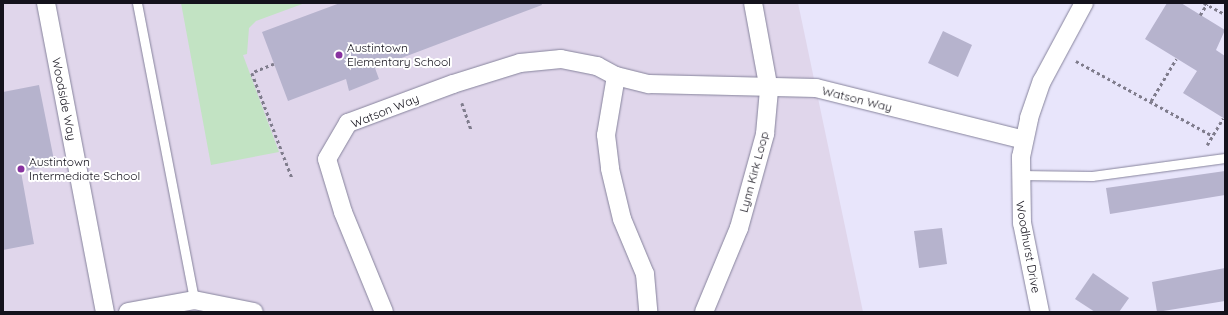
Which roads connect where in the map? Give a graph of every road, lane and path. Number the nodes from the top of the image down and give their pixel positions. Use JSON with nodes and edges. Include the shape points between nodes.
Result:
{"nodes":[{"id":1,"x":46,"y":3,"type":"edge"},
{"id":2,"x":137,"y":3,"type":"edge"},
{"id":3,"x":753,"y":3,"type":"edge"},
{"id":4,"x":1084,"y":3,"type":"edge"},
{"id":5,"x":1205,"y":4,"type":"edge"},
{"id":6,"x":1225,"y":14,"type":"edge"},
{"id":7,"x":1200,"y":15,"type":"dead end"},
{"id":8,"x":1058,"y":51,"type":"junction"},
{"id":9,"x":1176,"y":59,"type":"dead end"},
{"id":10,"x":274,"y":64,"type":"dead end"},
{"id":11,"x":616,"y":76,"type":"junction"},
{"id":12,"x":769,"y":90,"type":"junction"},
{"id":13,"x":459,"y":95,"type":"dead end"},
{"id":14,"x":1151,"y":101,"type":"junction"},
{"id":15,"x":1223,"y":118,"type":"dead end"},
{"id":16,"x":471,"y":129,"type":"dead end"},
{"id":17,"x":1213,"y":136,"type":"junction"},
{"id":18,"x":1024,"y":140,"type":"junction"},
{"id":19,"x":1225,"y":158,"type":"edge"},
{"id":20,"x":1195,"y":162,"type":"junction"},
{"id":21,"x":1019,"y":175,"type":"junction"},
{"id":22,"x":292,"y":178,"type":"dead end"},
{"id":23,"x":194,"y":300,"type":"junction"},
{"id":24,"x":105,"y":312,"type":"edge"},
{"id":25,"x":128,"y":312,"type":"edge"},
{"id":26,"x":254,"y":312,"type":"edge"},
{"id":27,"x":384,"y":312,"type":"edge"},
{"id":28,"x":648,"y":312,"type":"edge"},
{"id":29,"x":704,"y":312,"type":"edge"},
{"id":30,"x":1040,"y":312,"type":"edge"}],
"edges":[{"from":1,"to":24,"type":"street","name":"Woodside Way"},
{"from":2,"to":23,"type":"lane"},
{"from":3,"to":12,"type":"street","name":"Lynn Kirk Loop"},
{"from":4,"to":8,"type":"street","name":"Woodhurst Drive"},
{"from":5,"to":6,"type":"path"},
{"from":5,"to":7,"type":"path"},
{"from":8,"to":14,"type":"path"},
{"from":8,"to":18,"type":"street","name":"Woodhurst Drive","via":[[1042,81]]},
{"from":9,"to":14,"type":"path"},
{"from":10,"to":22,"type":"path","via":[[252,73]]},
{"from":11,"to":12,"type":"street","name":"Watson Way","via":[[649,84]]},
{"from":11,"to":27,"type":"street","name":"Watson Way","via":[[597,66],[561,59],[520,63],[453,84],[348,123],[327,159],[343,212]]},
{"from":11,"to":28,"type":"street","via":[[606,135],[610,169],[622,220],[645,274]]},
{"from":12,"to":18,"type":"street","name":"Watson Way","via":[[816,88]]},
{"from":12,"to":29,"type":"street","name":"Lynn Kirk Loop","via":[[765,134],[739,228]]},
{"from":13,"to":16,"type":"path"},
{"from":14,"to":17,"type":"path"},
{"from":15,"to":17,"type":"path"},
{"from":17,"to":20,"type":"path"},
{"from":18,"to":21,"type":"street","name":"Woodhurst Drive"},
{"from":19,"to":20,"type":"lane"},
{"from":20,"to":21,"type":"lane","via":[[1092,176]]},
{"from":21,"to":30,"type":"street","name":"Woodhurst Drive","via":[[1022,223]]},
{"from":23,"to":25,"type":"street"},
{"from":23,"to":26,"type":"street"}]}
